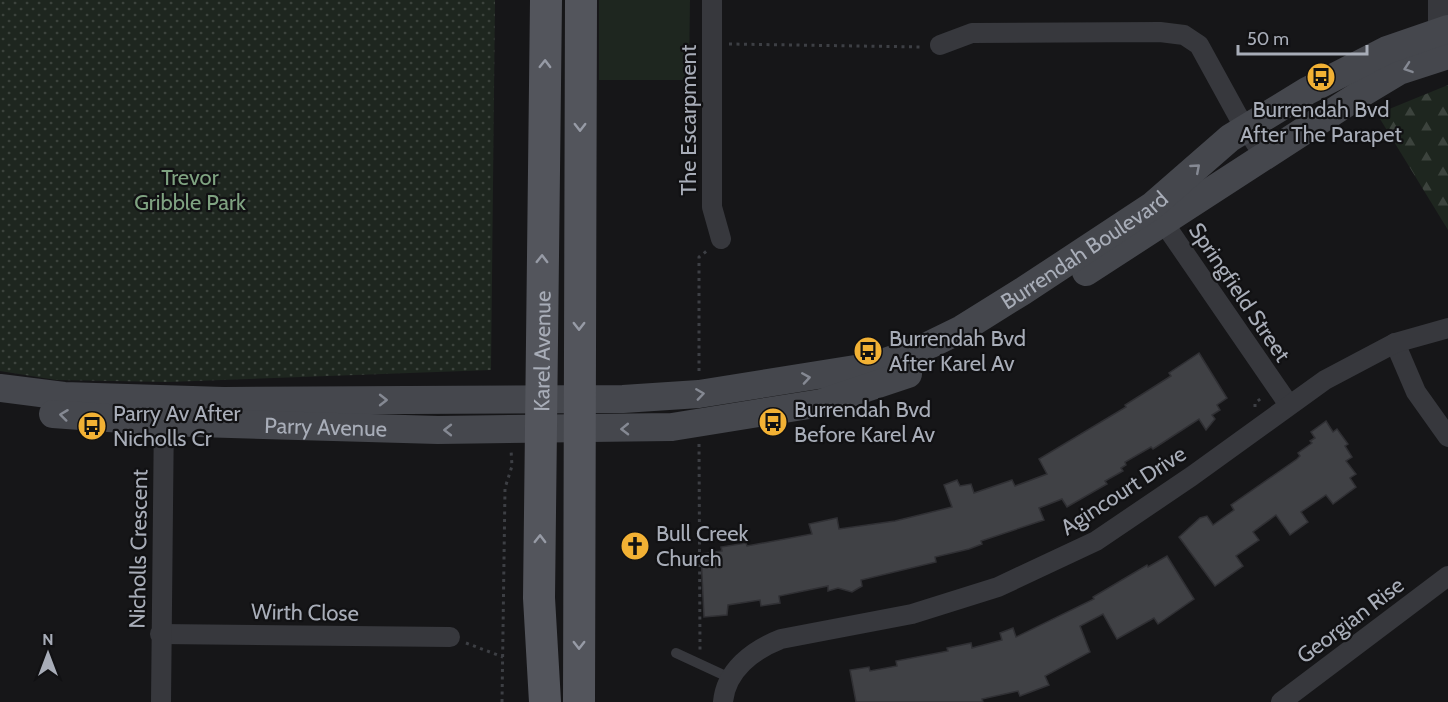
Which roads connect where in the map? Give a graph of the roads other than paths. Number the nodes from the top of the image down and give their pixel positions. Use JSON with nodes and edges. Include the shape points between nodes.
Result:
{"nodes":[{"id":1,"x":546,"y":0,"type":"edge"},
{"id":2,"x":580,"y":0,"type":"edge"},
{"id":3,"x":712,"y":0,"type":"edge"},
{"id":4,"x":1438,"y":0,"type":"edge"},
{"id":5,"x":1445,"y":43,"type":"edge"},
{"id":6,"x":940,"y":45,"type":"road end"},
{"id":7,"x":1245,"y":129,"type":"junction"},
{"id":8,"x":1264,"y":156,"type":"junction"},
{"id":9,"x":1158,"y":214,"type":"junction"},
{"id":10,"x":720,"y":239,"type":"road end"},
{"id":11,"x":1448,"y":328,"type":"edge"},
{"id":12,"x":1395,"y":343,"type":"junction"},
{"id":13,"x":0,"y":388,"type":"edge"},
{"id":14,"x":1288,"y":405,"type":"junction"},
{"id":15,"x":0,"y":406,"type":"edge"},
{"id":16,"x":164,"y":410,"type":"junction"},
{"id":17,"x":579,"y":414,"type":"junction"},
{"id":18,"x":532,"y":424,"type":"junction"},
{"id":19,"x":1448,"y":438,"type":"edge"},
{"id":20,"x":1448,"y":576,"type":"edge"},
{"id":21,"x":160,"y":634,"type":"junction"},
{"id":22,"x":450,"y":637,"type":"road end"},
{"id":23,"x":676,"y":653,"type":"dead end"},
{"id":24,"x":730,"y":678,"type":"junction"},
{"id":25,"x":161,"y":702,"type":"edge"},
{"id":26,"x":545,"y":702,"type":"edge"},
{"id":27,"x":579,"y":702,"type":"edge"},
{"id":28,"x":723,"y":702,"type":"edge"},
{"id":29,"x":1281,"y":702,"type":"edge"}],
"edges":[{"from":18,"to":1,"type":"main road","name":"Karel Avenue","one_way":true},
{"from":2,"to":17,"type":"main road","name":"Karel Avenue","one_way":true},
{"from":3,"to":10,"type":"street","name":"The Escarpment","via":[[712,207]]},
{"from":4,"to":5,"type":"street"},
{"from":5,"to":7,"type":"main road","name":"Burrendah Boulevard","via":[[1387,50],[1307,91]]},
{"from":5,"to":8,"type":"main road","name":"Burrendah Boulevard","one_way":true},
{"from":6,"to":7,"type":"street","via":[[972,33],[1184,35],[1199,45]]},
{"from":7,"to":8,"type":"street"},
{"from":9,"to":7,"type":"main road","name":"Burrendah Boulevard","one_way":true,"via":[[1230,138]]},
{"from":8,"to":9,"type":"main road","name":"Burrendah Boulevard"},
{"from":9,"to":14,"type":"street","name":"Springfield Street"},
{"from":9,"to":17,"type":"main road","name":"Burrendah Boulevard","via":[[1011,320],[948,356],[897,378],[821,403],[672,428]]},
{"from":11,"to":12,"type":"street","name":"Agincourt Drive"},
{"from":12,"to":14,"type":"street","name":"Agincourt Drive","via":[[1325,380]]},
{"from":12,"to":19,"type":"street","via":[[1416,393]]},
{"from":13,"to":16,"type":"main road","name":"Parry Avenue"},
{"from":14,"to":24,"type":"street","name":"Agincourt Drive","via":[[1096,541],[998,587],[922,611],[781,639],[744,660]]},
{"from":16,"to":15,"type":"main road","name":"Parry Avenue","one_way":true,"via":[[78,417]]},
{"from":16,"to":18,"type":"main road","name":"Parry Avenue","via":[[438,430]]},
{"from":16,"to":21,"type":"street","name":"Nicholls Crescent"},
{"from":17,"to":18,"type":"main road","name":"Parry Avenue"},
{"from":17,"to":27,"type":"main road","name":"Karel Avenue","one_way":true},
{"from":26,"to":18,"type":"main road","name":"Karel Avenue","one_way":true},
{"from":20,"to":29,"type":"street","name":"Georgian Rise"},
{"from":21,"to":22,"type":"street","name":"Wirth Close"},
{"from":21,"to":25,"type":"street","name":"Nicholls Crescent"},
{"from":23,"to":24,"type":"lane"},
{"from":24,"to":28,"type":"street","name":"Agincourt Drive"}]}
